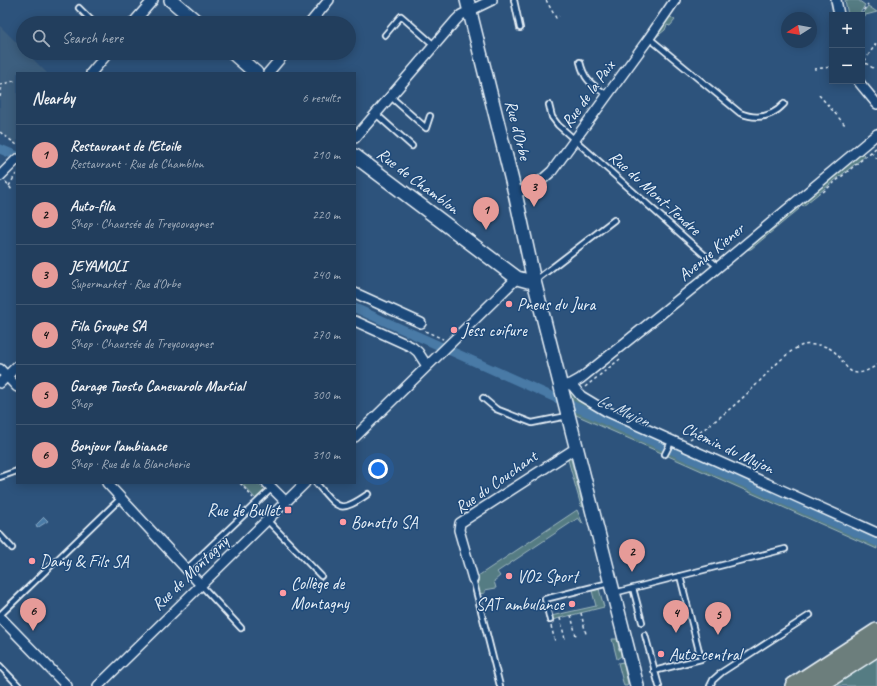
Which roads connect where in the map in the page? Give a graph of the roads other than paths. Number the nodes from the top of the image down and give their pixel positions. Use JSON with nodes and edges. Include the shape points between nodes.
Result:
{"nodes":[{"id":1,"x":153,"y":0,"type":"edge"},
{"id":2,"x":172,"y":0,"type":"edge"},
{"id":3,"x":329,"y":0,"type":"edge"},
{"id":4,"x":492,"y":0,"type":"edge"},
{"id":5,"x":514,"y":0,"type":"edge"},
{"id":6,"x":674,"y":0,"type":"edge"},
{"id":7,"x":836,"y":0,"type":"edge"},
{"id":8,"x":469,"y":5,"type":"edge"},
{"id":9,"x":79,"y":8,"type":"dead end"},
{"id":10,"x":838,"y":12,"type":"edge"},
{"id":11,"x":87,"y":16,"type":"edge"},
{"id":12,"x":139,"y":16,"type":"edge"},
{"id":13,"x":190,"y":16,"type":"edge"},
{"id":14,"x":316,"y":16,"type":"edge"},
{"id":15,"x":520,"y":28,"type":"dead end"},
{"id":16,"x":385,"y":35,"type":"dead end"},
{"id":17,"x":649,"y":38,"type":"junction"},
{"id":18,"x":434,"y":45,"type":"junction"},
{"id":19,"x":102,"y":60,"type":"edge"},
{"id":20,"x":241,"y":60,"type":"edge"},
{"id":21,"x":279,"y":60,"type":"edge"},
{"id":22,"x":580,"y":62,"type":"dead end"},
{"id":23,"x":92,"y":72,"type":"edge"},
{"id":24,"x":255,"y":72,"type":"edge"},
{"id":25,"x":269,"y":72,"type":"edge"},
{"id":26,"x":860,"y":84,"type":"edge"},
{"id":27,"x":607,"y":95,"type":"junction"},
{"id":28,"x":391,"y":97,"type":"junction"},
{"id":29,"x":784,"y":104,"type":"dead end"},
{"id":30,"x":877,"y":104,"type":"edge"},
{"id":31,"x":549,"y":105,"type":"dead end"},
{"id":32,"x":376,"y":114,"type":"junction"},
{"id":33,"x":430,"y":116,"type":"dead end"},
{"id":34,"x":877,"y":134,"type":"edge"},
{"id":35,"x":356,"y":137,"type":"edge"},
{"id":36,"x":575,"y":139,"type":"junction"},
{"id":37,"x":412,"y":146,"type":"dead end"},
{"id":38,"x":356,"y":157,"type":"edge"},
{"id":39,"x":15,"y":167,"type":"edge"},
{"id":40,"x":2,"y":178,"type":"edge"},
{"id":41,"x":515,"y":193,"type":"junction"},
{"id":42,"x":614,"y":220,"type":"dead end"},
{"id":43,"x":529,"y":256,"type":"junction"},
{"id":44,"x":718,"y":267,"type":"junction"},
{"id":45,"x":517,"y":278,"type":"junction"},
{"id":46,"x":534,"y":280,"type":"junction"},
{"id":47,"x":356,"y":293,"type":"edge"},
{"id":48,"x":544,"y":317,"type":"junction"},
{"id":49,"x":356,"y":321,"type":"edge"},
{"id":50,"x":420,"y":325,"type":"road end"},
{"id":51,"x":427,"y":366,"type":"junction"},
{"id":52,"x":16,"y":367,"type":"edge"},
{"id":53,"x":0,"y":369,"type":"edge"},
{"id":54,"x":4,"y":380,"type":"edge"},
{"id":55,"x":16,"y":386,"type":"edge"},
{"id":56,"x":565,"y":388,"type":"junction"},
{"id":57,"x":483,"y":398,"type":"dead end"},
{"id":58,"x":567,"y":414,"type":"junction"},
{"id":59,"x":356,"y":436,"type":"edge"},
{"id":60,"x":672,"y":440,"type":"junction"},
{"id":61,"x":576,"y":448,"type":"junction"},
{"id":62,"x":665,"y":454,"type":"dead end"},
{"id":63,"x":16,"y":471,"type":"edge"},
{"id":64,"x":0,"y":477,"type":"edge"},
{"id":65,"x":108,"y":484,"type":"edge"},
{"id":66,"x":304,"y":484,"type":"edge"},
{"id":67,"x":317,"y":484,"type":"edge"},
{"id":68,"x":270,"y":486,"type":"edge"},
{"id":69,"x":368,"y":494,"type":"dead end"},
{"id":70,"x":121,"y":498,"type":"junction"},
{"id":71,"x":286,"y":502,"type":"junction"},
{"id":72,"x":267,"y":520,"type":"junction"},
{"id":73,"x":877,"y":533,"type":"edge"},
{"id":74,"x":0,"y":535,"type":"edge"},
{"id":75,"x":12,"y":548,"type":"dead end"},
{"id":76,"x":785,"y":549,"type":"dead end"},
{"id":77,"x":190,"y":566,"type":"dead end"},
{"id":78,"x":321,"y":576,"type":"dead end"},
{"id":79,"x":680,"y":576,"type":"junction"},
{"id":80,"x":473,"y":579,"type":"joint"},
{"id":81,"x":201,"y":585,"type":"junction"},
{"id":82,"x":611,"y":588,"type":"junction"},
{"id":83,"x":633,"y":588,"type":"junction"},
{"id":84,"x":810,"y":615,"type":"dead end"},
{"id":85,"x":0,"y":616,"type":"edge"},
{"id":86,"x":550,"y":620,"type":"road end"},
{"id":87,"x":642,"y":622,"type":"dead end"},
{"id":88,"x":241,"y":628,"type":"dead end"},
{"id":89,"x":877,"y":632,"type":"edge"},
{"id":90,"x":645,"y":635,"type":"dead end"},
{"id":91,"x":877,"y":647,"type":"edge"},
{"id":92,"x":0,"y":666,"type":"edge"},
{"id":93,"x":654,"y":671,"type":"junction"},
{"id":94,"x":101,"y":685,"type":"edge"},
{"id":95,"x":19,"y":686,"type":"edge"},
{"id":96,"x":67,"y":686,"type":"edge"},
{"id":97,"x":500,"y":686,"type":"edge"},
{"id":98,"x":637,"y":686,"type":"edge"},
{"id":99,"x":658,"y":686,"type":"edge"},
{"id":100,"x":710,"y":686,"type":"edge"},
{"id":101,"x":794,"y":686,"type":"edge"},
{"id":102,"x":817,"y":686,"type":"edge"}],
"edges":[{"from":1,"to":12,"type":"street"},
{"from":2,"to":13,"type":"main road"},
{"from":3,"to":14,"type":"street"},
{"from":4,"to":8,"type":"street"},
{"from":5,"to":15,"type":"lane"},
{"from":6,"to":17,"type":"street","name":"Rue de la Paix"},
{"from":7,"to":10,"type":"street"},
{"from":8,"to":18,"type":"street"},
{"from":8,"to":41,"type":"main road","name":"Rue d'Orbe"},
{"from":9,"to":11,"type":"lane"},
{"from":16,"to":18,"type":"lane","via":[[401,16]]},
{"from":17,"to":27,"type":"street","name":"Rue de la Paix"},
{"from":17,"to":29,"type":"lane","via":[[740,113],[749,117],[762,117],[778,110]]},
{"from":18,"to":28,"type":"street"},
{"from":19,"to":23,"type":"street"},
{"from":20,"to":24,"type":"main road"},
{"from":21,"to":25,"type":"street"},
{"from":22,"to":27,"type":"lane","via":[[583,74],[589,82]]},
{"from":26,"to":30,"type":"street"},
{"from":27,"to":36,"type":"street","name":"Rue de la Paix"},
{"from":28,"to":32,"type":"street"},
{"from":28,"to":33,"type":"lane","via":[[426,128]]},
{"from":31,"to":36,"type":"lane","name":"Rue du Mont-Tendre","via":[[552,117],[558,125]]},
{"from":32,"to":35,"type":"street"},
{"from":32,"to":37,"type":"lane"},
{"from":34,"to":44,"type":"street","name":"Avenue Kiener"},
{"from":36,"to":41,"type":"street","name":"Rue de la Paix","via":[[552,171],[540,182],[525,191]]},
{"from":36,"to":44,"type":"lane","name":"Rue du Mont-Tendre"},
{"from":38,"to":45,"type":"main road","name":"Rue de Chamblon"},
{"from":39,"to":40,"type":"street"},
{"from":41,"to":43,"type":"main road","name":"Rue d'Orbe"},
{"from":42,"to":46,"type":"lane"},
{"from":43,"to":45,"type":"main road"},
{"from":43,"to":46,"type":"main road","name":"Rue d'Orbe"},
{"from":44,"to":56,"type":"street","name":"Avenue Kiener"},
{"from":45,"to":46,"type":"main road"},
{"from":45,"to":48,"type":"main road","name":"Rue de Chamblon"},
{"from":45,"to":51,"type":"street","via":[[449,341]]},
{"from":46,"to":48,"type":"main road","name":"Rue d'Orbe"},
{"from":47,"to":50,"type":"street"},
{"from":48,"to":56,"type":"main road","name":"Rue d'Orbe"},
{"from":49,"to":51,"type":"street","via":[[412,347]]},
{"from":51,"to":59,"type":"street"},
{"from":52,"to":54,"type":"street"},
{"from":53,"to":54,"type":"street"},
{"from":54,"to":55,"type":"street"},
{"from":56,"to":58,"type":"main road","name":"Rue d'Orbe"},
{"from":56,"to":60,"type":"street","name":"Chemin du Mujon","via":[[576,392],[592,404]]},
{"from":57,"to":58,"type":"lane","via":[[496,409],[532,423]]},
{"from":58,"to":61,"type":"main road","name":"Rue d'Orbe"},
{"from":60,"to":62,"type":"lane"},
{"from":60,"to":73,"type":"street","name":"Chemin du Mujon"},
{"from":61,"to":80,"type":"street","name":"Rue du Couchant","via":[[460,523],[459,530]]},
{"from":61,"to":82,"type":"main road","name":"Rue d'Orbe"},
{"from":63,"to":64,"type":"lane"},
{"from":65,"to":70,"type":"street"},
{"from":66,"to":71,"type":"street","name":"Rue de Montagny"},
{"from":67,"to":69,"type":"lane","via":[[334,504],[340,507],[349,506]]},
{"from":68,"to":71,"type":"street"},
{"from":68,"to":77,"type":"lane","via":[[257,502]]},
{"from":70,"to":81,"type":"street"},
{"from":70,"to":85,"type":"lane"},
{"from":71,"to":72,"type":"street","name":"Rue de Montagny"},
{"from":72,"to":78,"type":"lane"},
{"from":72,"to":81,"type":"street","name":"Rue de Montagny"},
{"from":74,"to":75,"type":"lane"},
{"from":76,"to":79,"type":"lane"},
{"from":79,"to":83,"type":"lane"},
{"from":79,"to":93,"type":"lane","via":[[701,659]]},
{"from":80,"to":97,"type":"lane"},
{"from":81,"to":88,"type":"lane"},
{"from":81,"to":94,"type":"street","name":"Rue de Montagny"},
{"from":82,"to":83,"type":"lane"},
{"from":82,"to":86,"type":"lane","via":[[545,599]]},
{"from":82,"to":98,"type":"main road","name":"Rue d'Orbe"},
{"from":83,"to":87,"type":"lane"},
{"from":84,"to":100,"type":"lane","via":[[722,672]]},
{"from":85,"to":96,"type":"street"},
{"from":89,"to":101,"type":"highway"},
{"from":90,"to":93,"type":"lane"},
{"from":91,"to":102,"type":"highway"},
{"from":92,"to":95,"type":"lane"},
{"from":93,"to":99,"type":"lane"}]}
